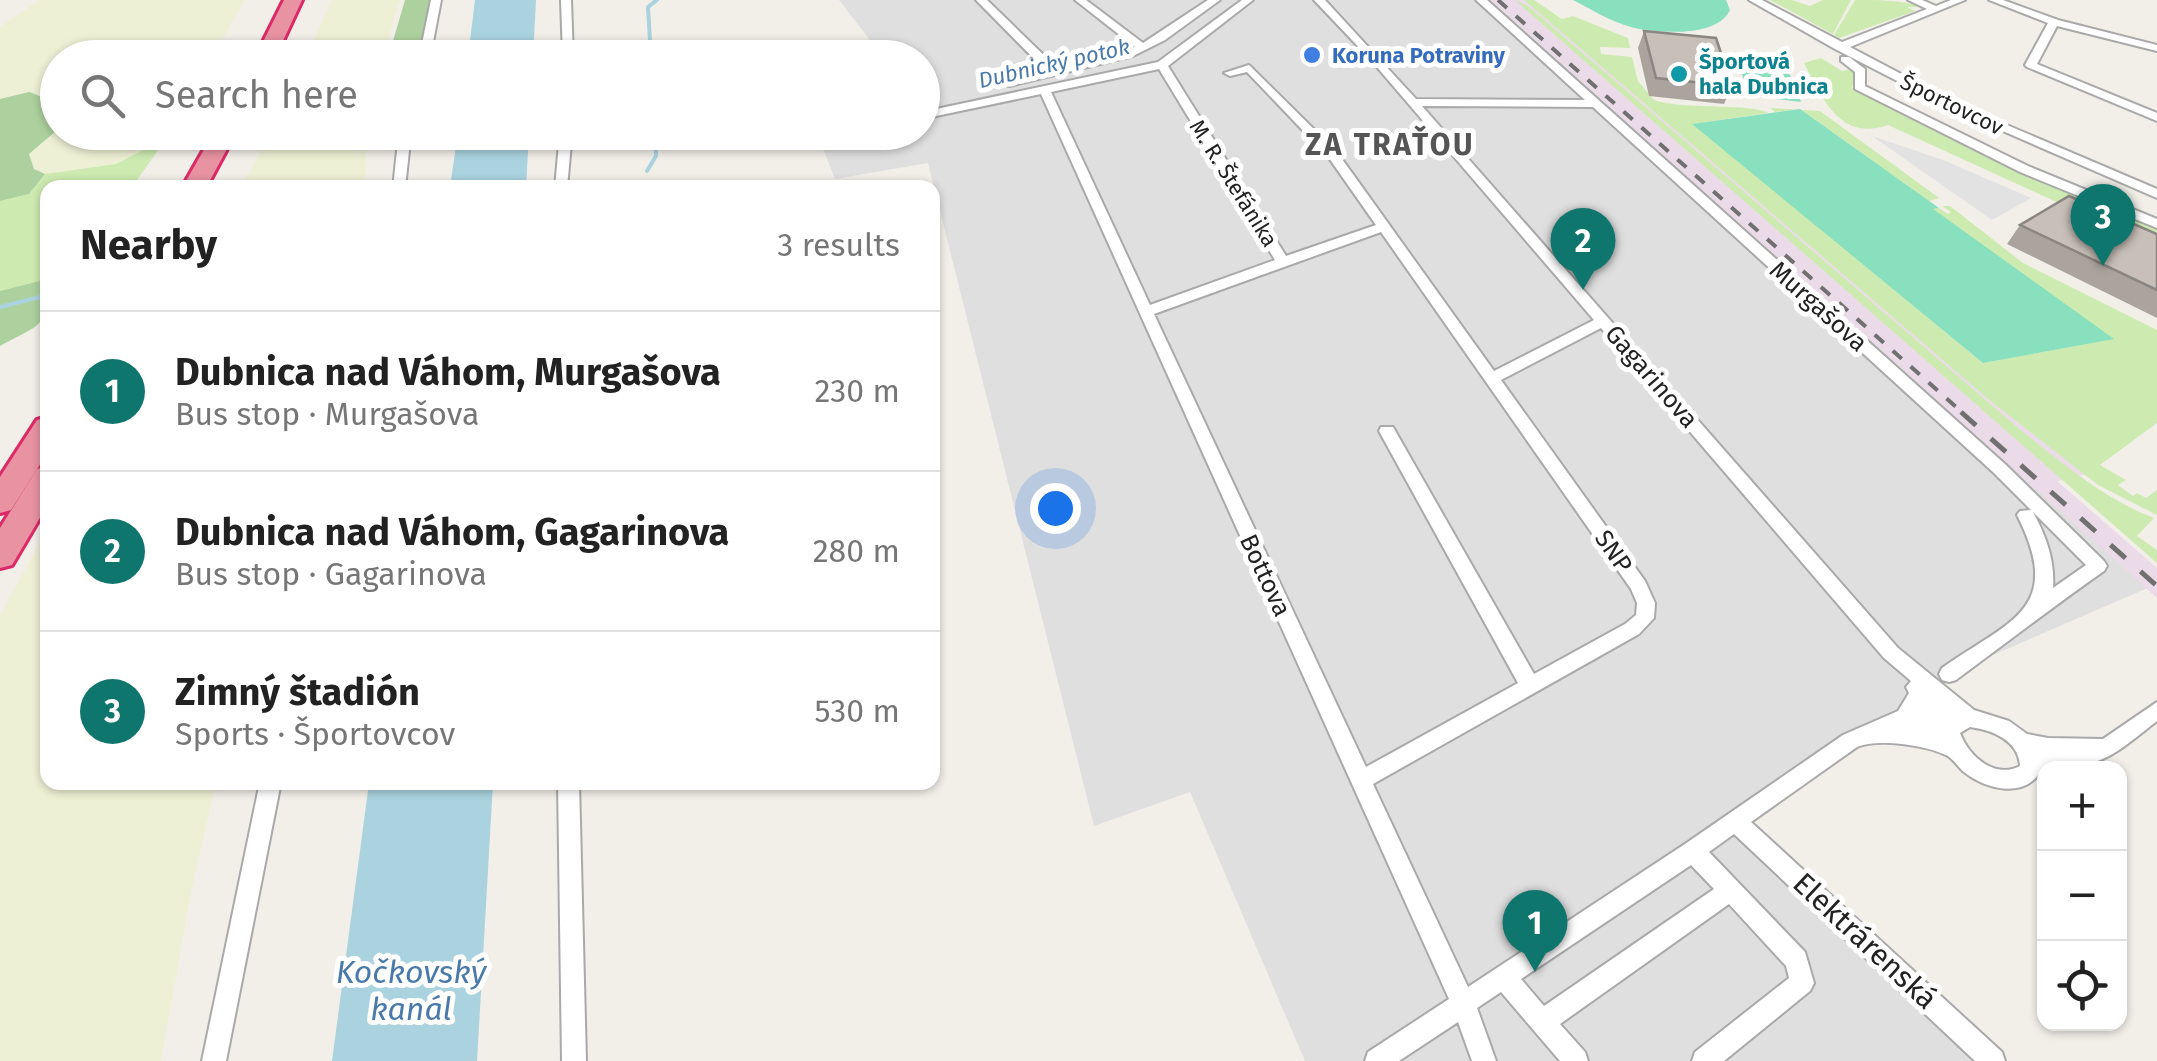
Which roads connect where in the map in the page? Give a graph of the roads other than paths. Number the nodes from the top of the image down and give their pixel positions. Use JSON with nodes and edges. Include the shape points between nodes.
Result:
{"nodes":[{"id":1,"x":292,"y":0,"type":"edge"},
{"id":2,"x":312,"y":0,"type":"edge"},
{"id":3,"x":436,"y":0,"type":"edge"},
{"id":4,"x":566,"y":0,"type":"edge"},
{"id":5,"x":981,"y":0,"type":"edge"},
{"id":6,"x":1080,"y":0,"type":"edge"},
{"id":7,"x":1215,"y":0,"type":"edge"},
{"id":8,"x":1248,"y":0,"type":"edge"},
{"id":9,"x":1319,"y":0,"type":"edge"},
{"id":10,"x":1481,"y":0,"type":"edge"},
{"id":11,"x":1754,"y":0,"type":"edge"},
{"id":12,"x":1914,"y":0,"type":"edge"},
{"id":13,"x":1960,"y":0,"type":"edge"},
{"id":14,"x":1994,"y":0,"type":"edge"},
{"id":15,"x":1938,"y":10,"type":"junction"},
{"id":16,"x":2054,"y":22,"type":"junction"},
{"id":17,"x":273,"y":40,"type":"edge"},
{"id":18,"x":294,"y":40,"type":"edge"},
{"id":19,"x":428,"y":40,"type":"edge"},
{"id":20,"x":567,"y":40,"type":"edge"},
{"id":21,"x":1143,"y":48,"type":"junction"},
{"id":22,"x":2157,"y":48,"type":"edge"},
{"id":23,"x":1835,"y":49,"type":"junction"},
{"id":24,"x":1162,"y":65,"type":"junction"},
{"id":25,"x":1055,"y":73,"type":"junction"},
{"id":26,"x":1230,"y":73,"type":"dead end"},
{"id":27,"x":2068,"y":81,"type":"junction"},
{"id":28,"x":1010,"y":83,"type":"dead end"},
{"id":29,"x":1044,"y":91,"type":"junction"},
{"id":30,"x":1412,"y":102,"type":"junction"},
{"id":31,"x":1596,"y":104,"type":"junction"},
{"id":32,"x":2157,"y":104,"type":"edge"},
{"id":33,"x":940,"y":112,"type":"edge"},
{"id":34,"x":2157,"y":117,"type":"edge"},
{"id":35,"x":216,"y":150,"type":"edge"},
{"id":36,"x":238,"y":150,"type":"edge"},
{"id":37,"x":403,"y":150,"type":"edge"},
{"id":38,"x":564,"y":150,"type":"edge"},
{"id":39,"x":199,"y":180,"type":"edge"},
{"id":40,"x":222,"y":180,"type":"edge"},
{"id":41,"x":400,"y":180,"type":"edge"},
{"id":42,"x":561,"y":180,"type":"edge"},
{"id":43,"x":2157,"y":194,"type":"edge"},
{"id":44,"x":2157,"y":224,"type":"edge"},
{"id":45,"x":1384,"y":226,"type":"junction"},
{"id":46,"x":1283,"y":262,"type":"junction"},
{"id":47,"x":1145,"y":312,"type":"junction"},
{"id":48,"x":1604,"y":321,"type":"junction"},
{"id":49,"x":1494,"y":378,"type":"junction"},
{"id":50,"x":1387,"y":431,"type":"dead end"},
{"id":51,"x":40,"y":439,"type":"edge"},
{"id":52,"x":40,"y":490,"type":"edge"},
{"id":53,"x":0,"y":502,"type":"edge"},
{"id":54,"x":2026,"y":515,"type":"dead end"},
{"id":55,"x":0,"y":556,"type":"edge"},
{"id":56,"x":2037,"y":608,"type":"junction"},
{"id":57,"x":1902,"y":665,"type":"junction"},
{"id":58,"x":1949,"y":674,"type":"dead end"},
{"id":59,"x":1530,"y":686,"type":"junction"},
{"id":60,"x":1920,"y":694,"type":"junction"},
{"id":61,"x":2157,"y":710,"type":"edge"},
{"id":62,"x":1906,"y":717,"type":"junction"},
{"id":63,"x":1957,"y":731,"type":"junction"},
{"id":64,"x":2021,"y":741,"type":"junction"},
{"id":65,"x":1850,"y":742,"type":"junction"},
{"id":66,"x":2106,"y":748,"type":"junction"},
{"id":67,"x":2032,"y":762,"type":"junction"},
{"id":68,"x":1361,"y":780,"type":"junction"},
{"id":69,"x":269,"y":790,"type":"edge"},
{"id":70,"x":568,"y":790,"type":"edge"},
{"id":71,"x":1736,"y":822,"type":"junction"},
{"id":72,"x":1693,"y":851,"type":"junction"},
{"id":73,"x":1728,"y":892,"type":"junction"},
{"id":74,"x":1504,"y":977,"type":"junction"},
{"id":75,"x":1462,"y":1004,"type":"junction"},
{"id":76,"x":1543,"y":1020,"type":"junction"},
{"id":77,"x":1721,"y":1056,"type":"edge"},
{"id":78,"x":214,"y":1061,"type":"edge"},
{"id":79,"x":574,"y":1061,"type":"edge"},
{"id":80,"x":1377,"y":1061,"type":"edge"},
{"id":81,"x":1484,"y":1061,"type":"edge"},
{"id":82,"x":1576,"y":1061,"type":"edge"},
{"id":83,"x":1993,"y":1061,"type":"edge"}],
"edges":[{"from":1,"to":17,"type":"highway"},
{"from":2,"to":18,"type":"highway"},
{"from":3,"to":19,"type":"street"},
{"from":4,"to":20,"type":"street"},
{"from":5,"to":25,"type":"street"},
{"from":6,"to":21,"type":"street"},
{"from":7,"to":21,"type":"street"},
{"from":8,"to":24,"type":"street"},
{"from":9,"to":30,"type":"street","name":"Gagarinova"},
{"from":10,"to":31,"type":"street","name":"Murgašova"},
{"from":11,"to":23,"type":"street","name":"Športovcov"},
{"from":12,"to":15,"type":"street"},
{"from":13,"to":15,"type":"street"},
{"from":14,"to":16,"type":"street"},
{"from":15,"to":23,"type":"street"},
{"from":16,"to":22,"type":"street"},
{"from":16,"to":27,"type":"street","via":[[2030,66]]},
{"from":21,"to":25,"type":"street"},
{"from":23,"to":43,"type":"street","name":"Športovcov"},
{"from":23,"to":44,"type":"street","name":"Športovcov","via":[[1858,67],[1859,87]]},
{"from":24,"to":29,"type":"street"},
{"from":24,"to":46,"type":"street","name":"M. R. Štefánika"},
{"from":25,"to":28,"type":"street"},
{"from":26,"to":45,"type":"street","name":"SNP","via":[[1248,68],[1260,77],[1332,155]]},
{"from":27,"to":32,"type":"street"},
{"from":27,"to":34,"type":"street"},
{"from":29,"to":33,"type":"street"},
{"from":29,"to":47,"type":"street","name":"Bottova"},
{"from":30,"to":31,"type":"street"},
{"from":30,"to":48,"type":"street","name":"Gagarinova"},
{"from":31,"to":56,"type":"street","name":"Murgašova","via":[[2000,469],[2098,566]]},
{"from":35,"to":39,"type":"highway"},
{"from":36,"to":40,"type":"highway"},
{"from":37,"to":41,"type":"street"},
{"from":38,"to":42,"type":"street"},
{"from":45,"to":46,"type":"street","name":"M. R. Štefánika"},
{"from":45,"to":49,"type":"street","name":"SNP"},
{"from":46,"to":47,"type":"street"},
{"from":47,"to":68,"type":"street","name":"Bottova"},
{"from":48,"to":49,"type":"street"},
{"from":48,"to":57,"type":"street","name":"Gagarinova"},
{"from":49,"to":59,"type":"street","name":"SNP","via":[[1646,603],[1646,618],[1632,629]]},
{"from":50,"to":59,"type":"street"},
{"from":51,"to":53,"type":"highway"},
{"from":52,"to":55,"type":"highway"},
{"from":54,"to":56,"type":"street","via":[[2046,575]]},
{"from":56,"to":58,"type":"street","name":"Murgašova"},
{"from":57,"to":60,"type":"street","name":"Gagarinova"},
{"from":57,"to":63,"type":"street","name":"Gagarinova"},
{"from":59,"to":68,"type":"street","name":"SNP"},
{"from":60,"to":62,"type":"street"},
{"from":60,"to":63,"type":"street","name":"Gagarinova"},
{"from":61,"to":66,"type":"street"},
{"from":62,"to":63,"type":"street"},
{"from":62,"to":65,"type":"street"},
{"from":63,"to":64,"type":"street","via":[[1990,722]]},
{"from":63,"to":65,"type":"street","via":[[1928,740],[1888,734]]},
{"from":63,"to":67,"type":"street","via":[[1972,767],[2006,780],[2024,777]]},
{"from":64,"to":66,"type":"street"},
{"from":64,"to":67,"type":"street"},
{"from":65,"to":71,"type":"street"},
{"from":66,"to":67,"type":"street","via":[[2086,762]]},
{"from":68,"to":75,"type":"street","name":"Bottova"},
{"from":69,"to":78,"type":"street"},
{"from":70,"to":79,"type":"street"},
{"from":71,"to":72,"type":"street"},
{"from":71,"to":83,"type":"street","name":"Elektrárenská"},
{"from":72,"to":73,"type":"street"},
{"from":72,"to":74,"type":"street"},
{"from":73,"to":76,"type":"street"},
{"from":73,"to":77,"type":"street","via":[[1796,960],[1802,983]]},
{"from":74,"to":75,"type":"street"},
{"from":74,"to":76,"type":"street"},
{"from":75,"to":80,"type":"street"},
{"from":75,"to":81,"type":"street","name":"Bottova"},
{"from":76,"to":82,"type":"street"}]}
